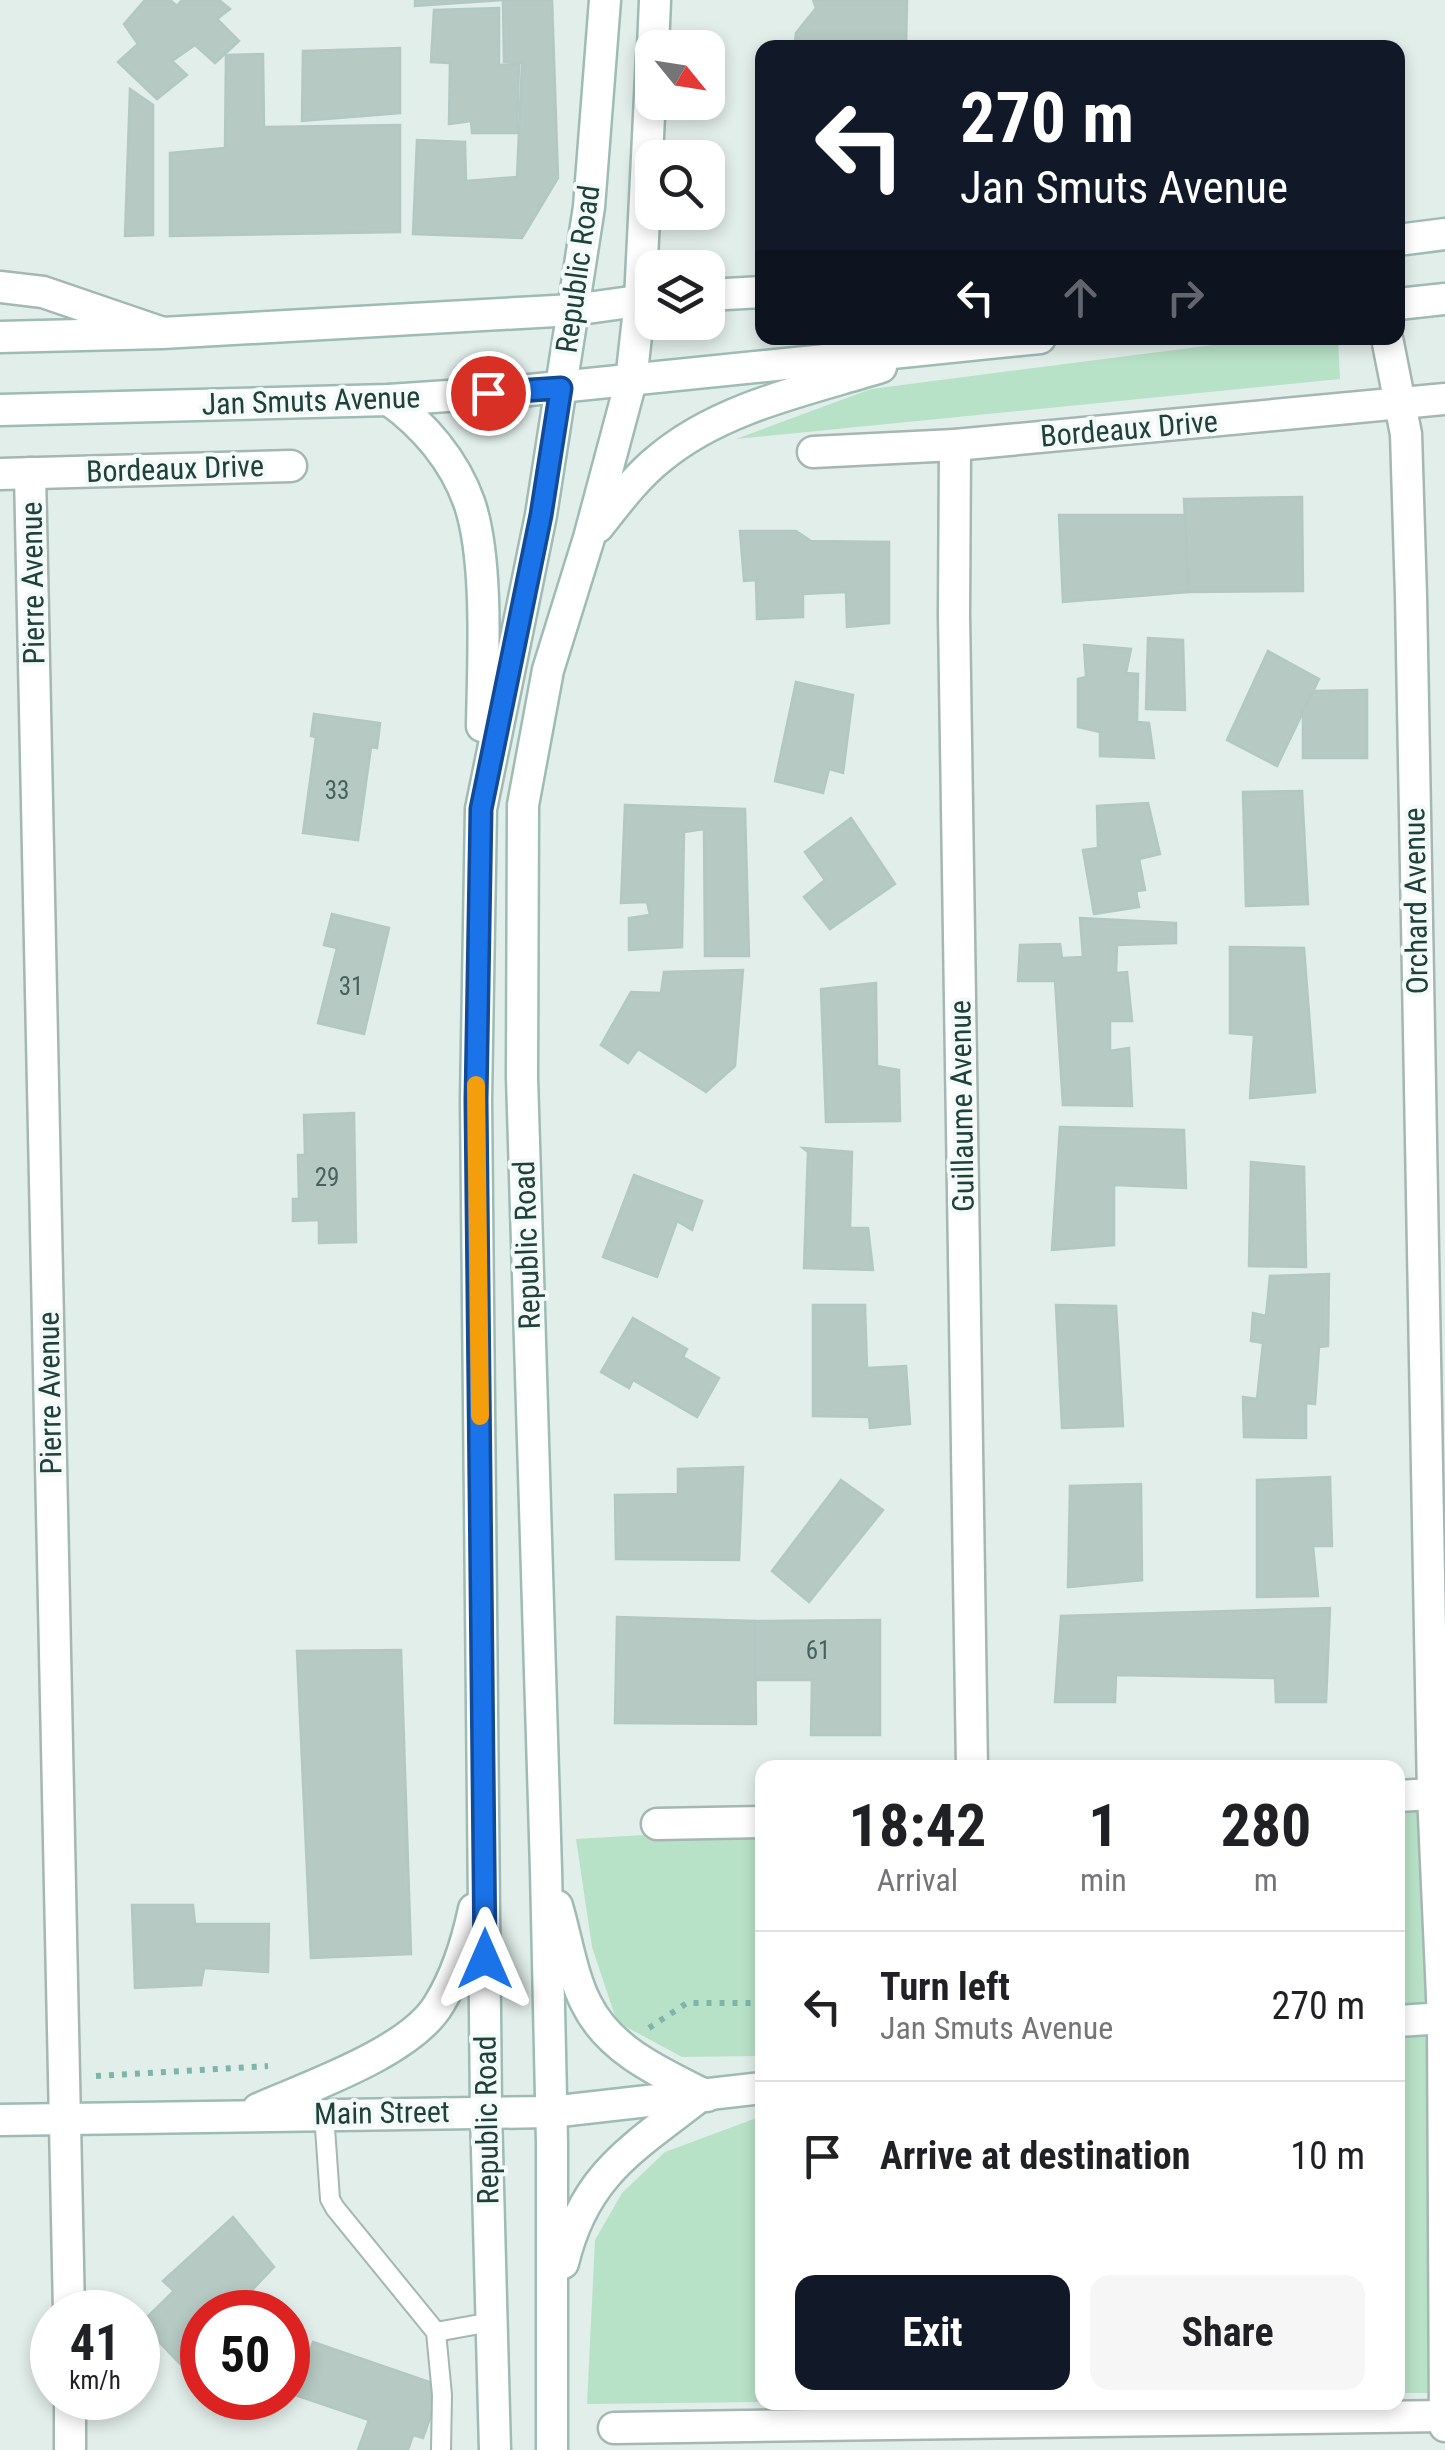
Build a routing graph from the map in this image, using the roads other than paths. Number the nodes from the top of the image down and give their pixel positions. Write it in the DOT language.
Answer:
graph roads {
  1 [pos="605,0"];
  2 [pos="655,0"];
  3 [pos="654,30"];
  4 [pos="650,120"];
  5 [pos="1445,234"];
  6 [pos="1405,239"];
  7 [pos="647,250"];
  8 [pos="0,287"];
  9 [pos="755,293"];
  10 [pos="725,295"];
  11 [pos="1445,299"];
  12 [pos="635,302"];
  13 [pos="1405,303"];
  14 [pos="573,310"];
  15 [pos="162,333"];
  16 [pos="0,337"];
  17 [pos="639,340"];
  18 [pos="962,345"];
  19 [pos="1388,345"];
  20 [pos="951,346"];
  21 [pos="631,381"];
  22 [pos="561,388"];
  23 [pos="1445,398"];
  24 [pos="389,400"];
  25 [pos="1399,403"];
  26 [pos="0,410"];
  27 [pos="956,445"];
  28 [pos="813,452"];
  29 [pos="291,466"];
  30 [pos="15,474"];
  31 [pos="589,538"];
  32 [pos="481,809"];
  33 [pos="1438,1684"];
  34 [pos="972,1760"];
  35 [pos="1433,1794"];
  36 [pos="1405,1796"];
  37 [pos="755,1822"];
  38 [pos="657,1824"];
  39 [pos="485,1857"];
  40 [pos="546,1870"];
  41 [pos="1444,2018"];
  42 [pos="1405,2021"];
  43 [pos="755,2089"];
  44 [pos="703,2097"];
  45 [pos="486,2112"];
  46 [pos="551,2112"];
  47 [pos="324,2114"];
  48 [pos="246,2115"];
  49 [pos="0,2120"];
  50 [pos="66,2120"];
  51 [pos="68,2290"];
  52 [pos="553,2302"];
  53 [pos="491,2322"];
  54 [pos="436,2332"];
  55 [pos="1445,2416"];
  56 [pos="70,2420"];
  57 [pos="1445,2426"];
  58 [pos="614,2428"];
  59 [pos="991,2437"];
  60 [pos="70,2450"];
  61 [pos="441,2450"];
  62 [pos="495,2450"];
  63 [pos="552,2450"];
  1 -- 14 [label="main road, Republic Road"];
  2 -- 3 [label="main road"];
  4 -- 7 [label="main road, Republic Road"];
  5 -- 6 [label="main road"];
  8 -- 15 [label="main road"];
  9 -- 10 [label="main road"];
  11 -- 13 [label="main road"];
  12 -- 14 [label="main road"];
  14 -- 15 [label="main road"];
  14 -- 22 [label="main road, Republic Road"];
  15 -- 16 [label="main road"];
  17 -- 21 [label="main road, Republic Road"];
  18 -- 20 [label="main road, Jan Smuts Avenue"];
  19 -- 25 [label="main road, Orchard Avenue"];
  20 -- 21 [label="main road, Jan Smuts Avenue"];
  20 -- 31 [label="main road"];
  21 -- 22 [label="main road, Jan Smuts Avenue"];
  21 -- 31 [label="main road, Republic Road"];
  22 -- 24 [label="main road, Jan Smuts Avenue"];
  22 -- 32 [label="main road, Republic Road"];
  23 -- 25 [label="main road, Bordeaux Drive"];
  24 -- 26 [label="main road, Jan Smuts Avenue"];
  24 -- 32 [label="main road"];
  25 -- 27 [label="main road, Bordeaux Drive"];
  25 -- 33 [label="main road, Orchard Avenue"];
  27 -- 28 [label="main road, Bordeaux Drive"];
  27 -- 34 [label="main road, Guillaume Avenue"];
  29 -- 30 [label="main road, Bordeaux Drive"];
  30 -- 50 [label="main road, Pierre Avenue"];
  31 -- 40 [label="main road, Republic Road"];
  32 -- 39 [label="main road, Republic Road"];
  33 -- 35 [label="main road, Orchard Avenue"];
  35 -- 36 [label="main road"];
  35 -- 41 [label="main road, Orchard Avenue"];
  37 -- 38 [label="main road"];
  39 -- 45 [label="main road, Republic Road"];
  39 -- 48 [label="main road"];
  40 -- 44 [label="main road"];
  40 -- 46 [label="main road, Republic Road"];
  41 -- 42 [label="main road"];
  41 -- 55 [label="main road, Orchard Avenue"];
  43 -- 44 [label="main road, Main Street"];
  44 -- 46 [label="main road, Main Street"];
  44 -- 52 [label="main road"];
  45 -- 46 [label="main road, Main Street"];
  45 -- 47 [label="main road, Main Street"];
  45 -- 53 [label="main road, Republic Road"];
  46 -- 52 [label="main road, Republic Road"];
  47 -- 48 [label="main road, Main Street"];
  47 -- 54 [label="lane"];
  48 -- 50 [label="main road, Main Street"];
  49 -- 50 [label="main road, Main Street"];
  50 -- 51 [label="main road, Pierre Avenue"];
  52 -- 63 [label="main road, Republic Road"];
  53 -- 54 [label="lane"];
  53 -- 62 [label="main road, Republic Road"];
  54 -- 61 [label="lane"];
  55 -- 57 [label="main road, Orchard Avenue"];
  55 -- 59 [label="main road"];
  56 -- 60 [label="main road"];
  58 -- 59 [label="main road"];
}
